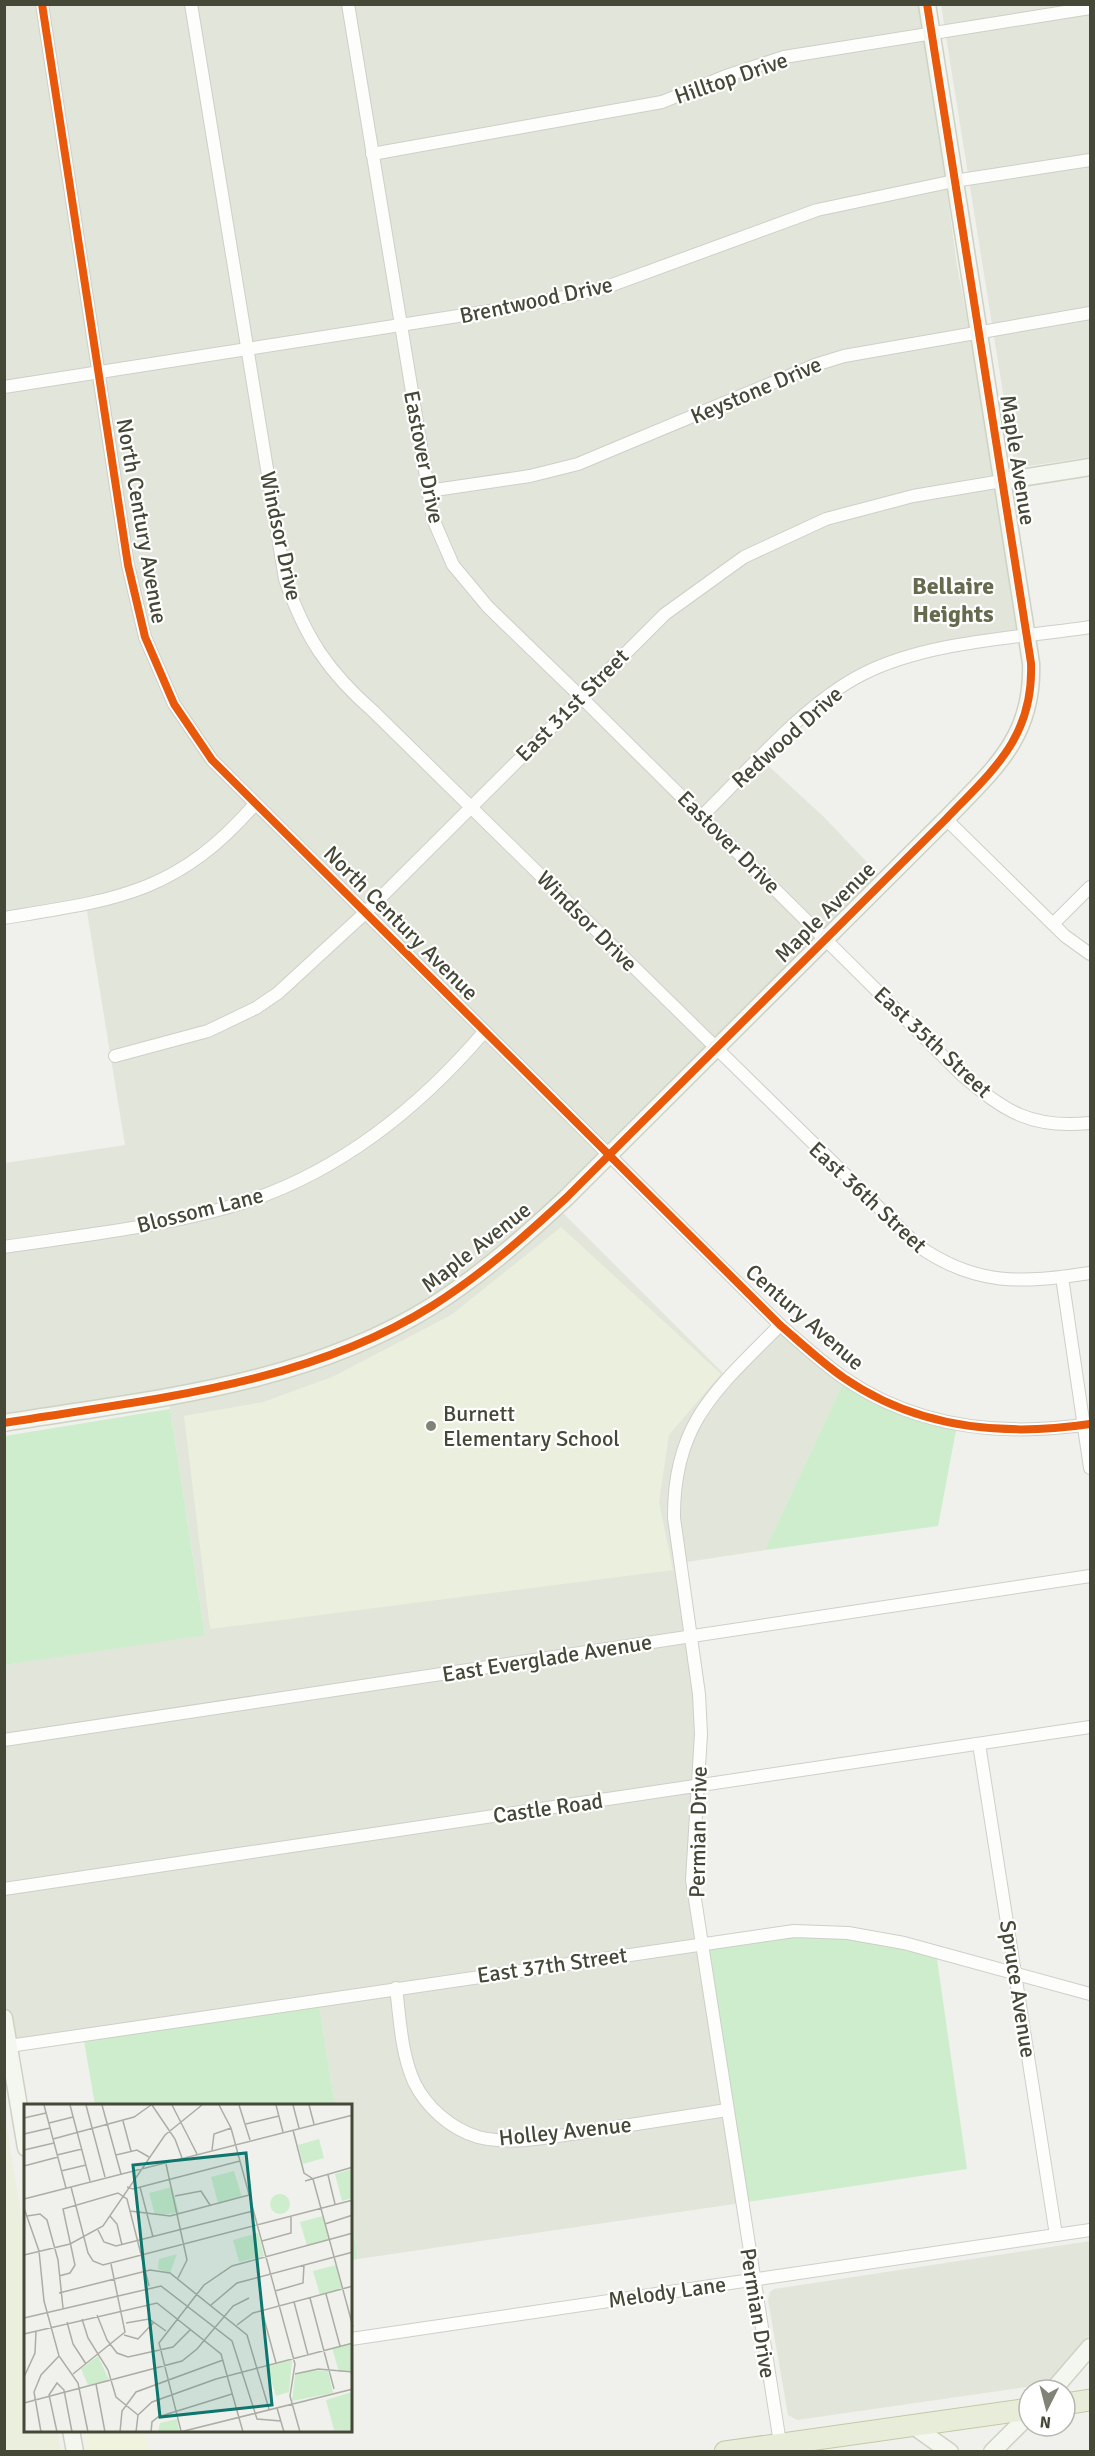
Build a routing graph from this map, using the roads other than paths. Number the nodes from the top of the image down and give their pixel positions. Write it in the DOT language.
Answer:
graph roads {
  1 [pos="42,4"];
  2 [pos="191,4"];
  3 [pos="348,4"];
  4 [pos="927,4"];
  5 [pos="1090,8"];
  6 [pos="932,33"];
  7 [pos="372,154"];
  8 [pos="1090,160"];
  9 [pos="954,181"];
  10 [pos="1090,313"];
  11 [pos="401,327"];
  12 [pos="978,331"];
  13 [pos="245,348"];
  14 [pos="98,372"];
  15 [pos="4,387"];
  16 [pos="1090,467"];
  17 [pos="1002,481"];
  18 [pos="428,491"];
  19 [pos="1090,627"];
  20 [pos="1027,637"];
  21 [pos="580,696"];
  22 [pos="255,804"];
  23 [pos="470,806"];
  24 [pos="702,816"];
  25 [pos="946,819"];
  26 [pos="1090,887"];
  27 [pos="364,913"];
  28 [pos="4,918"];
  29 [pos="1053,924"];
  30 [pos="825,938"];
  31 [pos="1090,954"];
  32 [pos="484,1032"];
  33 [pos="714,1047"];
  34 [pos="115,1056"];
  35 [pos="1090,1123"];
  36 [pos="608,1155"];
  37 [pos="4,1247"];
  38 [pos="1090,1273"];
  39 [pos="1062,1277"];
  40 [pos="780,1325"];
  41 [pos="4,1423"];
  42 [pos="1087,1425"];
  43 [pos="1090,1468"];
  44 [pos="1090,1576"];
  45 [pos="690,1636"];
  46 [pos="1090,1727"];
  47 [pos="4,1740"];
  48 [pos="979,1744"];
  49 [pos="697,1786"];
  50 [pos="4,1889"];
  51 [pos="701,1943"];
  52 [pos="1015,1973"];
  53 [pos="396,1988"];
  54 [pos="1090,1994"];
  55 [pos="4,2018"];
  56 [pos="9,2046"];
  57 [pos="727,2110"];
  58 [pos="24,2136"];
  59 [pos="1090,2230"];
  60 [pos="1056,2235"];
  61 [pos="753,2279"];
  62 [pos="352,2338"];
  63 [pos="1090,2347"];
  64 [pos="1063,2378"];
  65 [pos="1017,2411"];
  66 [pos="912,2425"];
  67 [pos="1017,2427"];
  68 [pos="71,2432"];
  69 [pos="780,2443"];
  70 [pos="75,2451"];
  71 [pos="725,2451"];
  72 [pos="950,2451"];
  73 [pos="992,2451"];
  1 -- 14 [label="street, North Century Avenue"];
  2 -- 13 [label="street, Windsor Drive"];
  3 -- 7 [label="street, Eastover Drive"];
  4 -- 6 [label="street, Maple Avenue"];
  5 -- 6 [label="street, Hilltop Drive"];
  6 -- 7 [label="street, Hilltop Drive"];
  6 -- 9 [label="street, Maple Avenue"];
  7 -- 11 [label="street, Eastover Drive"];
  8 -- 9 [label="street, Brentwood Drive"];
  9 -- 11 [label="street, Brentwood Drive"];
  9 -- 12 [label="street, Maple Avenue"];
  10 -- 12 [label="street, Keystone Drive"];
  11 -- 13 [label="street, Brentwood Drive"];
  11 -- 18 [label="street, Eastover Drive"];
  12 -- 17 [label="street, Maple Avenue"];
  12 -- 18 [label="street, Keystone Drive"];
  13 -- 14 [label="street, Brentwood Drive"];
  13 -- 23 [label="street, Windsor Drive"];
  14 -- 15 [label="street, Brentwood Drive"];
  14 -- 22 [label="street, North Century Avenue"];
  16 -- 17 [label="street, East 31st Street"];
  17 -- 20 [label="street, Maple Avenue"];
  17 -- 21 [label="street, East 31st Street"];
  18 -- 21 [label="street, Eastover Drive"];
  19 -- 20 [label="street, Redwood Drive"];
  20 -- 24 [label="street, Redwood Drive"];
  20 -- 25 [label="street, Maple Avenue"];
  21 -- 23 [label="street, East 31st Street"];
  21 -- 24 [label="street, Eastover Drive"];
  22 -- 27 [label="street, North Century Avenue"];
  22 -- 28 [label="street"];
  23 -- 27 [label="street, East 31st Street"];
  23 -- 33 [label="street, Windsor Drive"];
  24 -- 30 [label="street, Eastover Drive"];
  25 -- 29 [label="street"];
  25 -- 30 [label="street, Maple Avenue"];
  26 -- 29 [label="street"];
  27 -- 32 [label="street, North Century Avenue"];
  27 -- 34 [label="street, East 31st Street"];
  29 -- 31 [label="street"];
  30 -- 33 [label="street, Maple Avenue"];
  30 -- 35 [label="street, East 35th Street"];
  32 -- 36 [label="street, North Century Avenue"];
  32 -- 37 [label="street, Blossom Lane"];
  33 -- 36 [label="street, Maple Avenue"];
  33 -- 39 [label="street, East 36th Street"];
  36 -- 40 [label="street, Century Avenue"];
  36 -- 41 [label="street, Maple Avenue"];
  38 -- 39 [label="street, East 36th Street"];
  39 -- 42 [label="street"];
  40 -- 42 [label="street, Century Avenue"];
  40 -- 45 [label="street, Permian Drive"];
  42 -- 43 [label="street"];
  44 -- 45 [label="street, East Everglade Avenue"];
  45 -- 47 [label="street, East Everglade Avenue"];
  45 -- 49 [label="street, Permian Drive"];
  46 -- 48 [label="street, Castle Road"];
  48 -- 49 [label="street, Castle Road"];
  48 -- 52 [label="street, Spruce Avenue"];
  49 -- 50 [label="street, Castle Road"];
  49 -- 51 [label="street, Permian Drive"];
  51 -- 52 [label="street, East 37th Street"];
  51 -- 53 [label="street, East 37th Street"];
  51 -- 57 [label="street, Permian Drive"];
  52 -- 54 [label="street, East 37th Street"];
  52 -- 60 [label="street, Spruce Avenue"];
  53 -- 56 [label="street, East 37th Street"];
  53 -- 57 [label="street, Holley Avenue"];
  55 -- 56 [label="street"];
  56 -- 58 [label="street"];
  57 -- 61 [label="street, Permian Drive"];
  59 -- 60 [label="street, Melody Lane"];
  60 -- 61 [label="street, Melody Lane"];
  61 -- 62 [label="street, Melody Lane"];
  61 -- 69 [label="street, Permian Drive"];
  63 -- 64 [label="street"];
  65 -- 66 [label="highway"];
  66 -- 69 [label="highway"];
  66 -- 72 [label="street"];
  67 -- 73 [label="street"];
  68 -- 70 [label="street"];
  69 -- 71 [label="highway"];
}
